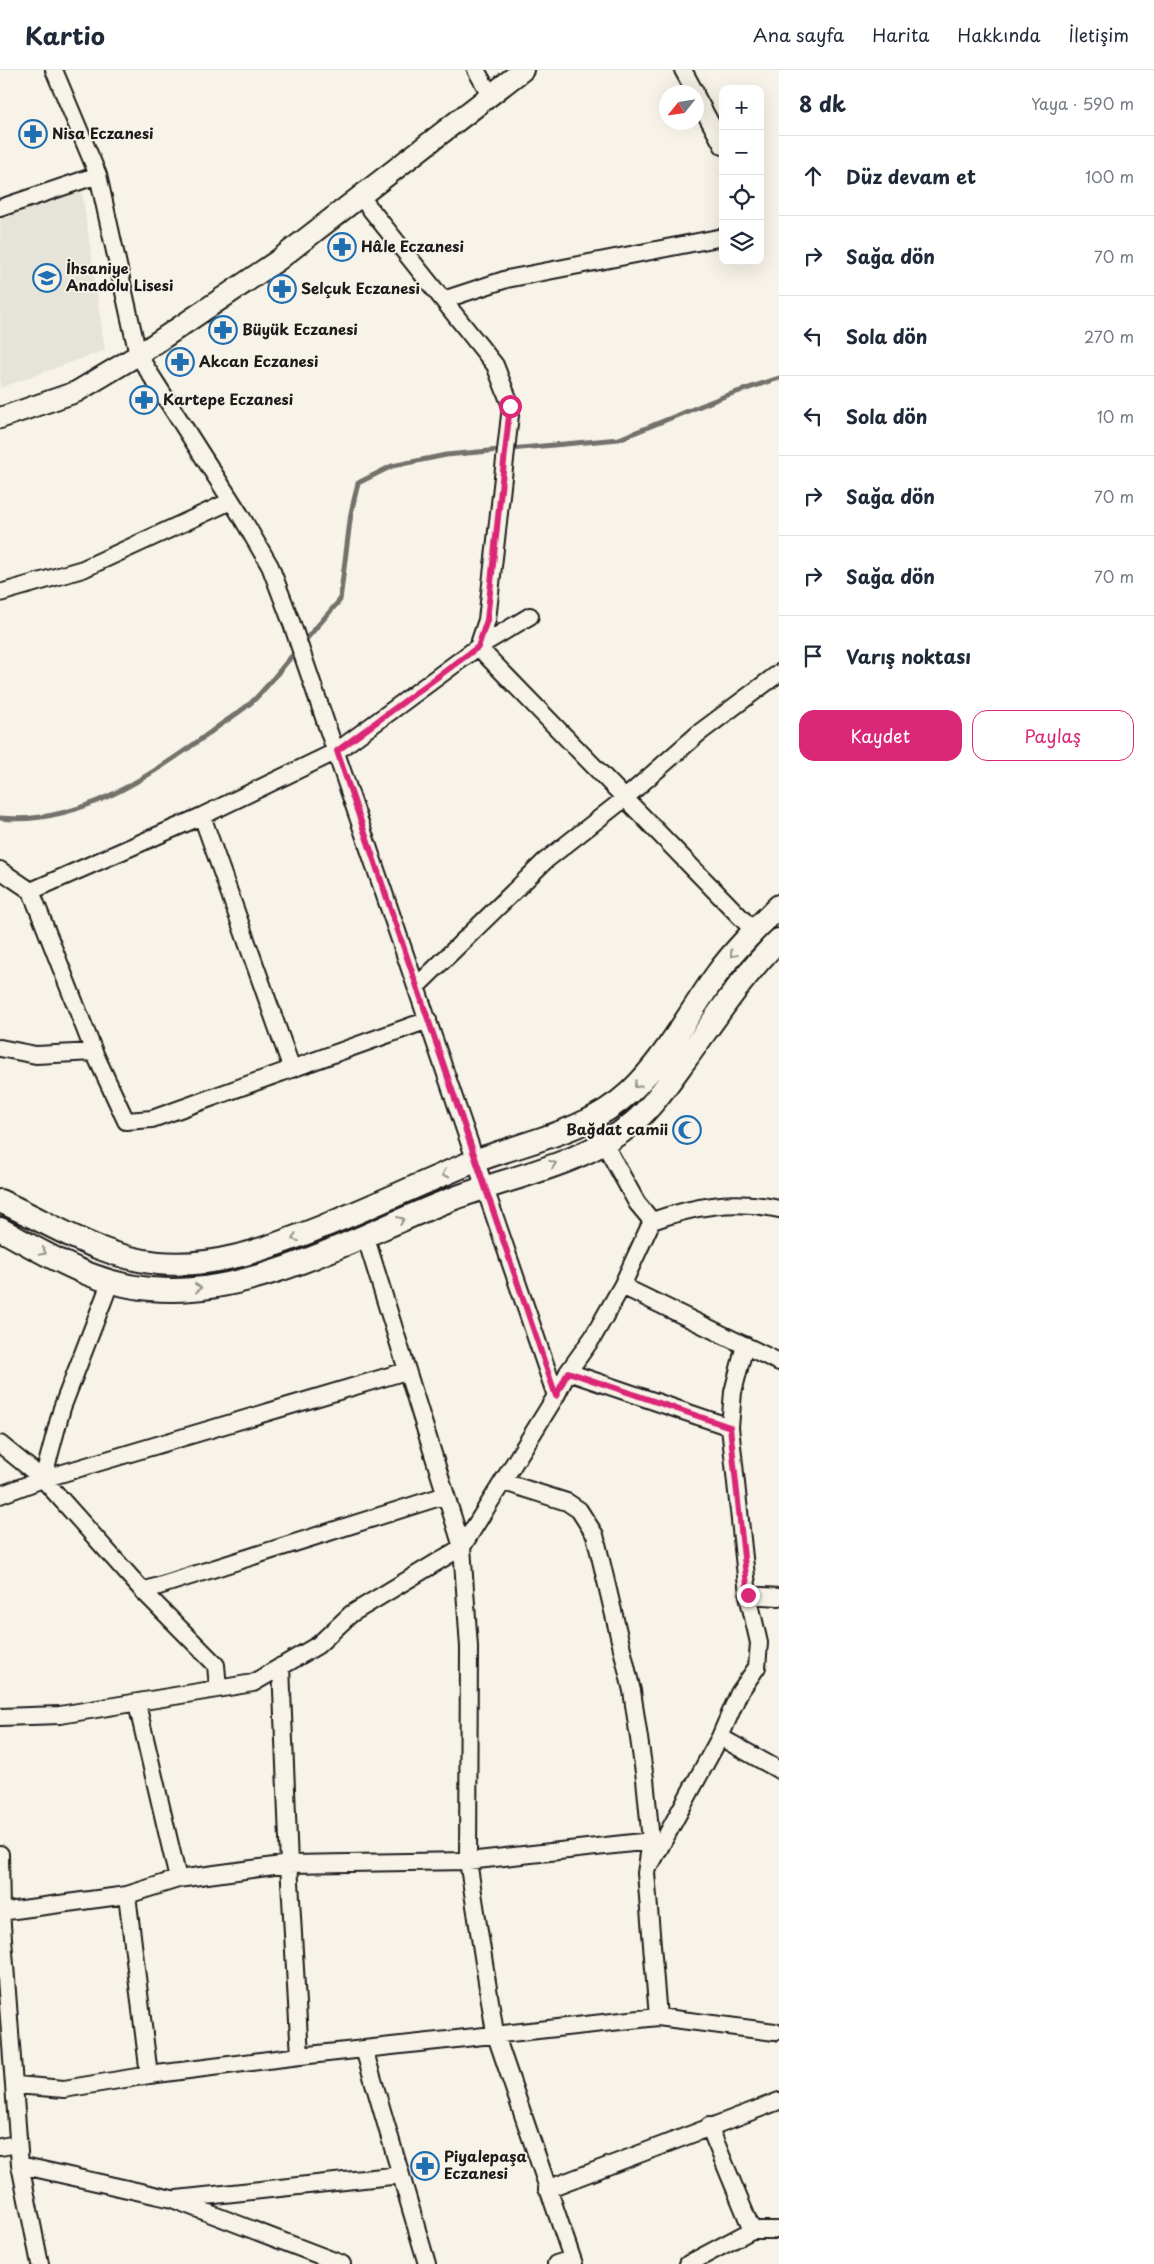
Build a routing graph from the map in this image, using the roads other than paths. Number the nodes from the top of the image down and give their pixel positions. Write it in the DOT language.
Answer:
graph roads {
  1 [pos="54,70"];
  2 [pos="476,70"];
  3 [pos="523,70"];
  4 [pos="683,70"];
  5 [pos="691,85"];
  6 [pos="491,96"];
  7 [pos="704,111"];
  8 [pos="719,139"];
  9 [pos="98,175"];
  10 [pos="360,196"];
  11 [pos="0,208"];
  12 [pos="719,238"];
  13 [pos="443,300"];
  14 [pos="138,355"];
  15 [pos="0,418"];
  16 [pos="231,501"];
  17 [pos="0,593"];
  18 [pos="530,616"];
  19 [pos="478,647"];
  20 [pos="779,673"];
  21 [pos="337,751"];
  22 [pos="624,799"];
  23 [pos="202,816"];
  24 [pos="0,870"];
  25 [pos="31,891"];
  26 [pos="779,906"];
  27 [pos="754,931"];
  28 [pos="779,940"];
  29 [pos="418,986"];
  30 [pos="428,1020"];
  31 [pos="0,1048"];
  32 [pos="94,1052"];
  33 [pos="292,1069"];
  34 [pos="604,1143"];
  35 [pos="476,1161"];
  36 [pos="484,1188"];
  37 [pos="0,1201"];
  38 [pos="779,1209"];
  39 [pos="652,1221"];
  40 [pos="0,1229"];
  41 [pos="365,1235"];
  42 [pos="110,1283"];
  43 [pos="622,1286"];
  44 [pos="745,1345"];
  45 [pos="779,1362"];
  46 [pos="406,1371"];
  47 [pos="568,1372"];
  48 [pos="556,1396"];
  49 [pos="730,1427"];
  50 [pos="0,1444"];
  51 [pos="43,1479"];
  52 [pos="504,1482"];
  53 [pos="0,1495"];
  54 [pos="446,1495"];
  55 [pos="462,1547"];
  56 [pos="143,1591"];
  57 [pos="748,1595"];
  58 [pos="779,1597"];
  59 [pos="281,1666"];
  60 [pos="218,1688"];
  61 [pos="137,1704"];
  62 [pos="0,1717"];
  63 [pos="720,1737"];
  64 [pos="779,1770"];
  65 [pos="651,1841"];
  66 [pos="0,1854"];
  67 [pos="468,1861"];
  68 [pos="289,1864"];
  69 [pos="646,1873"];
  70 [pos="178,1879"];
  71 [pos="127,1895"];
  72 [pos="1,1912"];
  73 [pos="4,2004"];
  74 [pos="658,2017"];
  75 [pos="778,2030"];
  76 [pos="495,2034"];
  77 [pos="364,2050"];
  78 [pos="300,2056"];
  79 [pos="149,2075"];
  80 [pos="16,2085"];
  81 [pos="779,2101"];
  82 [pos="709,2126"];
  83 [pos="18,2144"];
  84 [pos="0,2147"];
  85 [pos="20,2164"];
  86 [pos="401,2175"];
  87 [pos="547,2189"];
  88 [pos="172,2199"];
  89 [pos="752,2230"];
  90 [pos="779,2230"];
  91 [pos="573,2262"];
  92 [pos="40,2264"];
  93 [pos="342,2264"];
  94 [pos="427,2264"];
  95 [pos="556,2264"];
  96 [pos="688,2264"];
  1 -- 9 [label="street"];
  2 -- 6 [label="street"];
  3 -- 6 [label="street"];
  4 -- 5 [label="street"];
  6 -- 10 [label="street"];
  7 -- 8 [label="street"];
  9 -- 11 [label="street"];
  9 -- 14 [label="street"];
  10 -- 13 [label="street"];
  10 -- 14 [label="street"];
  12 -- 13 [label="street"];
  13 -- 19 [label="street"];
  14 -- 15 [label="street"];
  14 -- 16 [label="street"];
  16 -- 17 [label="street"];
  16 -- 21 [label="street"];
  18 -- 19 [label="street"];
  19 -- 21 [label="street"];
  19 -- 22 [label="street"];
  20 -- 22 [label="street"];
  21 -- 23 [label="street"];
  21 -- 29 [label="street"];
  22 -- 27 [label="street"];
  22 -- 29 [label="street"];
  23 -- 25 [label="street"];
  23 -- 33 [label="street"];
  24 -- 25 [label="street"];
  25 -- 32 [label="street"];
  26 -- 27 [label="main road"];
  27 -- 35 [label="main road, one-way"];
  28 -- 34 [label="main road"];
  29 -- 30 [label="street"];
  30 -- 33 [label="street"];
  30 -- 35 [label="street"];
  31 -- 32 [label="street"];
  32 -- 33 [label="street"];
  36 -- 34 [label="main road, one-way"];
  34 -- 39 [label="street"];
  35 -- 36 [label="street"];
  35 -- 37 [label="main road, one-way"];
  41 -- 36 [label="main road, one-way"];
  36 -- 48 [label="street"];
  38 -- 39 [label="street"];
  39 -- 43 [label="street"];
  40 -- 42 [label="main road, one-way"];
  42 -- 41 [label="main road, one-way"];
  41 -- 46 [label="street"];
  42 -- 51 [label="street"];
  43 -- 44 [label="street"];
  43 -- 47 [label="street"];
  44 -- 45 [label="street"];
  44 -- 49 [label="street"];
  46 -- 51 [label="street"];
  46 -- 54 [label="street"];
  47 -- 48 [label="street"];
  47 -- 49 [label="street"];
  48 -- 52 [label="street"];
  49 -- 57 [label="street"];
  50 -- 51 [label="street"];
  51 -- 53 [label="street"];
  51 -- 56 [label="street"];
  52 -- 55 [label="street"];
  52 -- 65 [label="street"];
  54 -- 55 [label="street"];
  54 -- 56 [label="street"];
  55 -- 59 [label="street"];
  55 -- 67 [label="street"];
  56 -- 60 [label="street"];
  57 -- 58 [label="street"];
  57 -- 63 [label="street"];
  59 -- 60 [label="street"];
  59 -- 68 [label="street"];
  60 -- 61 [label="street"];
  61 -- 62 [label="street"];
  61 -- 70 [label="street"];
  63 -- 64 [label="street"];
  63 -- 69 [label="street"];
  65 -- 67 [label="street"];
  65 -- 69 [label="street"];
  66 -- 72 [label="street"];
  67 -- 68 [label="street"];
  67 -- 76 [label="street"];
  68 -- 70 [label="street"];
  68 -- 78 [label="street"];
  69 -- 74 [label="street"];
  70 -- 71 [label="street"];
  71 -- 72 [label="street"];
  71 -- 79 [label="street"];
  72 -- 73 [label="street"];
  73 -- 80 [label="street"];
  74 -- 75 [label="street"];
  74 -- 76 [label="street"];
  76 -- 77 [label="street"];
  76 -- 87 [label="street"];
  77 -- 78 [label="street"];
  77 -- 86 [label="street"];
  78 -- 79 [label="street"];
  79 -- 80 [label="street"];
  80 -- 83 [label="street"];
  81 -- 82 [label="street"];
  82 -- 87 [label="street"];
  82 -- 89 [label="street"];
  83 -- 84 [label="street"];
  83 -- 85 [label="street"];
  85 -- 88 [label="street"];
  85 -- 92 [label="street"];
  86 -- 88 [label="street"];
  86 -- 94 [label="street"];
  87 -- 91 [label="street"];
  88 -- 93 [label="street"];
  89 -- 90 [label="street"];
  89 -- 96 [label="street"];
  91 -- 95 [label="street"];
}
